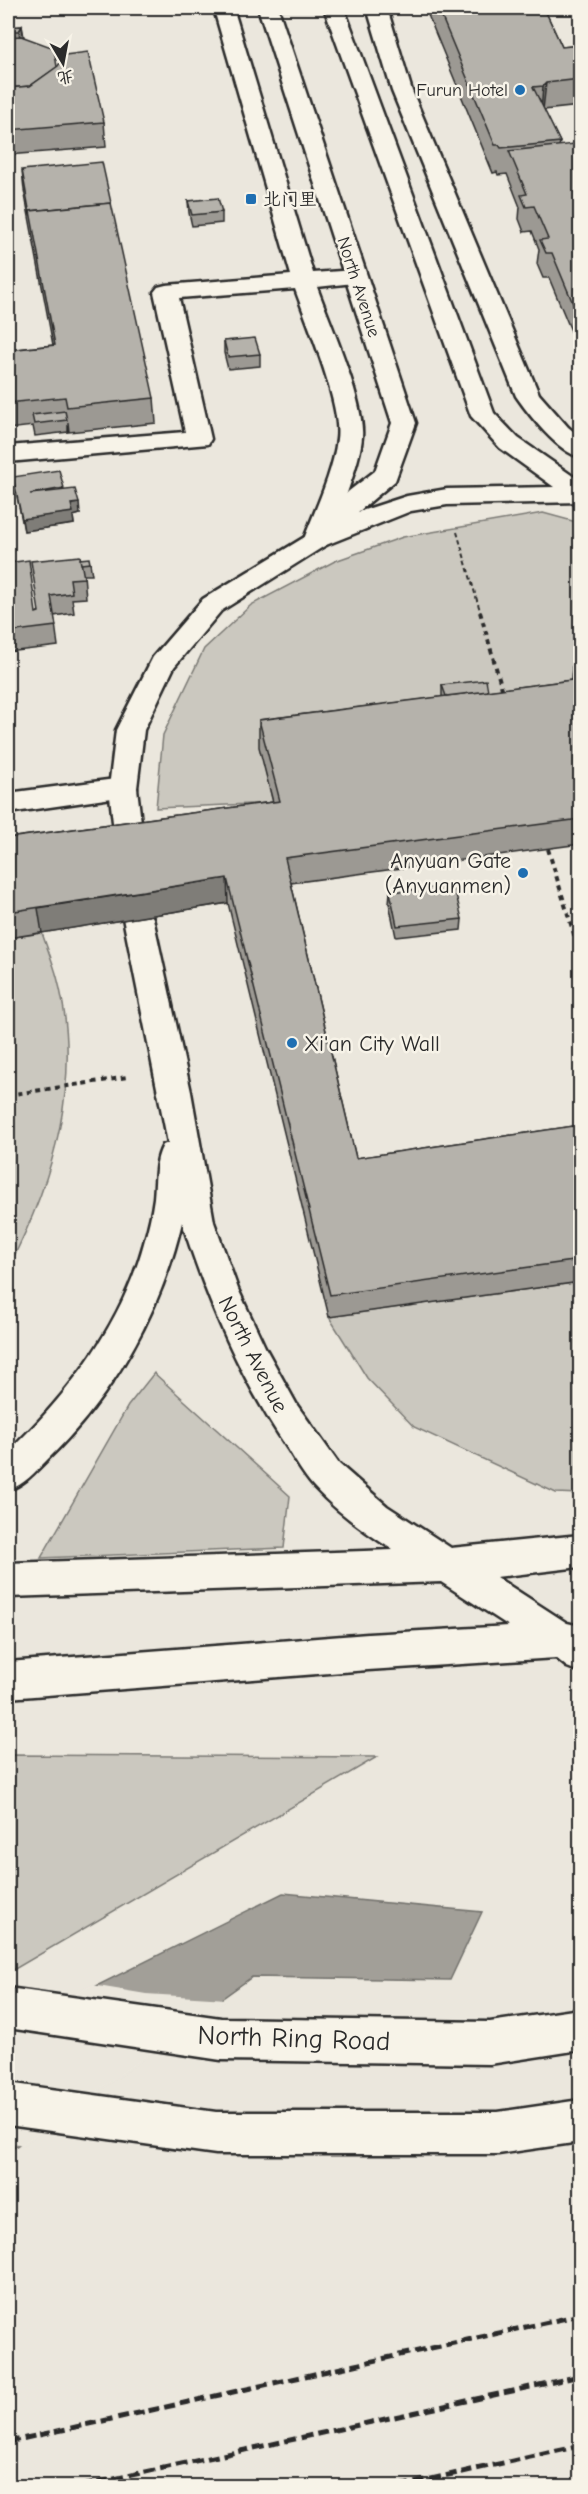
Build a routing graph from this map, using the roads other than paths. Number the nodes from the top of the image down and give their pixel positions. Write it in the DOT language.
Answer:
graph roads {
  1 [pos="230,8"];
  2 [pos="268,8"];
  3 [pos="334,8"];
  4 [pos="377,8"];
  5 [pos="355,277"];
  6 [pos="304,281"];
  7 [pos="580,449"];
  8 [pos="8,454"];
  9 [pos="580,494"];
  10 [pos="317,539"];
  11 [pos="123,788"];
  12 [pos="8,803"];
  13 [pos="130,848"];
  14 [pos="138,918"];
  15 [pos="173,1081"];
  16 [pos="8,1474"];
  17 [pos="580,1551"];
  18 [pos="446,1565"];
  19 [pos="8,1580"];
  20 [pos="575,1645"];
  21 [pos="8,1680"];
  22 [pos="8,2008"];
  23 [pos="580,2030"];
  24 [pos="8,2104"];
  25 [pos="580,2121"];
  1 -- 6 [label="main road"];
  2 -- 5 [label="main road, North Avenue"];
  3 -- 9 [label="main road, North Avenue"];
  4 -- 7 [label="main road"];
  5 -- 6 [label="main road"];
  5 -- 10 [label="main road, North Avenue"];
  6 -- 8 [label="main road"];
  6 -- 10 [label="main road"];
  9 -- 10 [label="main road, North Avenue"];
  10 -- 11 [label="main road, North Avenue"];
  11 -- 12 [label="main road"];
  11 -- 13 [label="main road, North Avenue"];
  14 -- 15 [label="main road, North Avenue"];
  15 -- 16 [label="main road"];
  15 -- 18 [label="main road, North Avenue"];
  17 -- 18 [label="main road"];
  18 -- 19 [label="main road"];
  18 -- 20 [label="main road, North Avenue"];
  20 -- 21 [label="main road"];
  22 -- 23 [label="main road, North Ring Road"];
  24 -- 25 [label="main road"];
}
